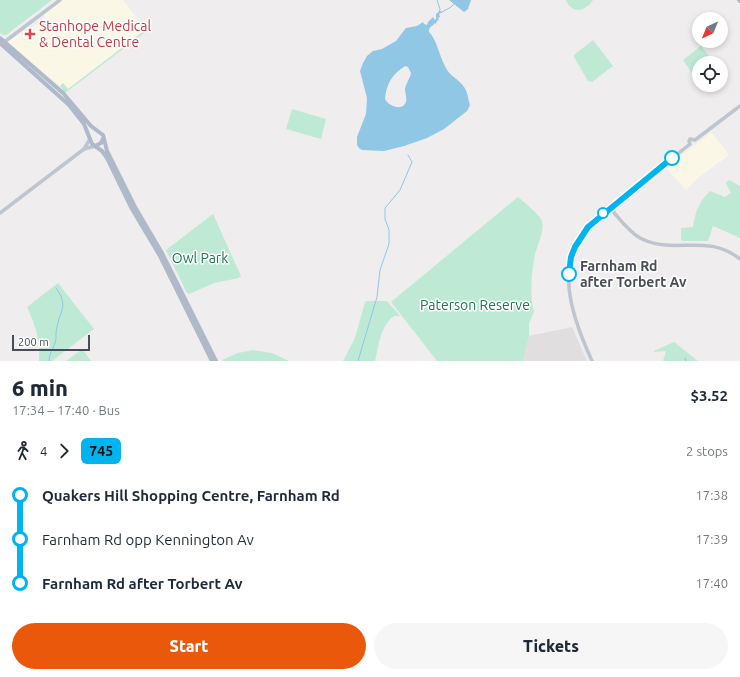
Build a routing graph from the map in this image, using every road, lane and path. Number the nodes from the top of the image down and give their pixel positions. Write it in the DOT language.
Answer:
graph roads {
  1 [pos="58,0"];
  2 [pos="2,42"];
  3 [pos="740,106"];
  4 [pos="100,132"];
  5 [pos="90,139"];
  6 [pos="104,139"];
  7 [pos="95,146"];
  8 [pos="84,149"];
  9 [pos="610,208"];
  10 [pos="0,213"];
  11 [pos="740,259"];
  12 [pos="212,361"];
  13 [pos="216,361"];
  14 [pos="592,361"];
  1 -- 2 [label="street"];
  2 -- 4 [label="main road"];
  2 -- 5 [label="main road"];
  3 -- 9 [label="street"];
  4 -- 5 [label="main road"];
  4 -- 6 [label="main road"];
  5 -- 7 [label="main road"];
  5 -- 8 [label="street"];
  6 -- 7 [label="main road"];
  6 -- 13 [label="main road"];
  7 -- 8 [label="street"];
  7 -- 12 [label="main road"];
  8 -- 10 [label="street"];
  9 -- 11 [label="street"];
  9 -- 14 [label="street"];
}
